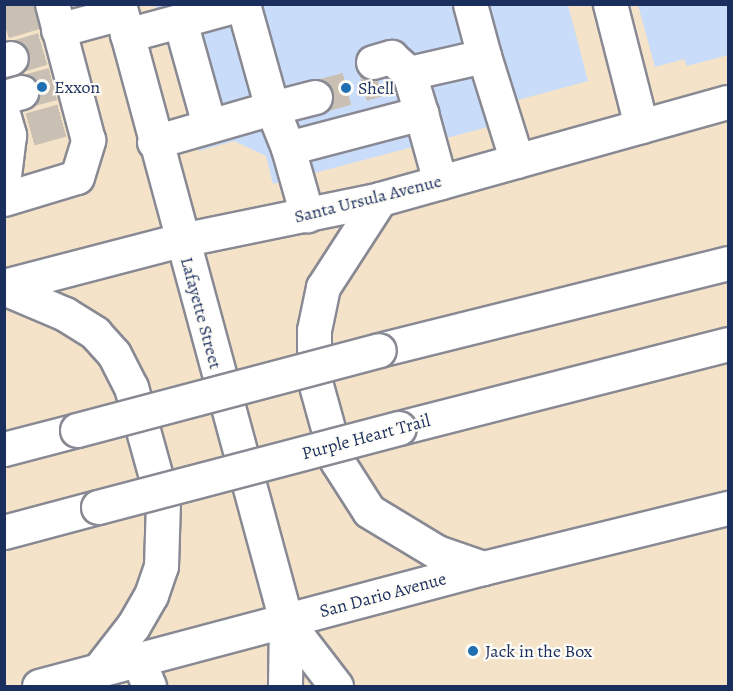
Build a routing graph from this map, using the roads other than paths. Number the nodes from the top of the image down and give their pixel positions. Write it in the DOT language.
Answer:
graph roads {
  1 [pos="242,4"];
  2 [pos="470,4"];
  3 [pos="610,4"];
  4 [pos="122,17"];
  5 [pos="180,21"];
  6 [pos="54,24"];
  7 [pos="484,56"];
  8 [pos="375,71"];
  9 [pos="409,73"];
  10 [pos="313,87"];
  11 [pos="269,99"];
  12 [pos="729,102"];
  13 [pos="420,113"];
  14 [pos="14,114"];
  15 [pos="208,125"];
  16 [pos="641,126"];
  17 [pos="154,142"];
  18 [pos="288,148"];
  19 [pos="517,161"];
  20 [pos="4,173"];
  21 [pos="440,182"];
  22 [pos="4,199"];
  23 [pos="380,199"];
  24 [pos="307,216"];
  25 [pos="181,240"];
  26 [pos="729,263"];
  27 [pos="4,287"];
  28 [pos="729,345"];
  29 [pos="4,449"];
  30 [pos="729,508"];
  31 [pos="4,532"];
  32 [pos="483,568"];
  33 [pos="286,621"];
  34 [pos="98,671"];
  35 [pos="144,673"];
  36 [pos="47,685"];
  37 [pos="285,687"];
  38 [pos="336,687"];
  1 -- 5 [label="main road"];
  1 -- 11 [label="main road"];
  2 -- 7 [label="main road"];
  3 -- 16 [label="main road"];
  4 -- 5 [label="main road"];
  4 -- 6 [label="main road"];
  4 -- 17 [label="main road, Lafayette Street"];
  5 -- 15 [label="main road"];
  6 -- 22 [label="main road"];
  7 -- 9 [label="main road"];
  7 -- 19 [label="main road"];
  8 -- 9 [label="main road"];
  9 -- 13 [label="main road"];
  10 -- 11 [label="main road"];
  11 -- 15 [label="main road"];
  11 -- 18 [label="main road"];
  12 -- 16 [label="main road, Santa Ursula Avenue"];
  13 -- 18 [label="main road"];
  13 -- 21 [label="main road"];
  14 -- 20 [label="main road"];
  15 -- 17 [label="main road"];
  16 -- 19 [label="main road, Santa Ursula Avenue"];
  17 -- 25 [label="main road, Lafayette Street"];
  18 -- 24 [label="main road"];
  19 -- 21 [label="main road, Santa Ursula Avenue"];
  21 -- 23 [label="main road, Santa Ursula Avenue"];
  23 -- 24 [label="main road, Santa Ursula Avenue"];
  23 -- 32 [label="main road"];
  24 -- 25 [label="main road, Santa Ursula Avenue"];
  25 -- 27 [label="main road, Santa Ursula Avenue"];
  25 -- 33 [label="main road, Lafayette Street"];
  26 -- 29 [label="main road, bridge"];
  27 -- 34 [label="main road"];
  28 -- 31 [label="main road, Purple Heart Trail, bridge"];
  30 -- 32 [label="main road, San Dario Avenue"];
  32 -- 33 [label="main road, San Dario Avenue"];
  33 -- 35 [label="main road, San Dario Avenue"];
  33 -- 37 [label="main road, Lafayette Street"];
  33 -- 38 [label="main road, Lafayette Street"];
  34 -- 35 [label="main road, San Dario Avenue"];
  34 -- 36 [label="main road, San Dario Avenue"];
}
